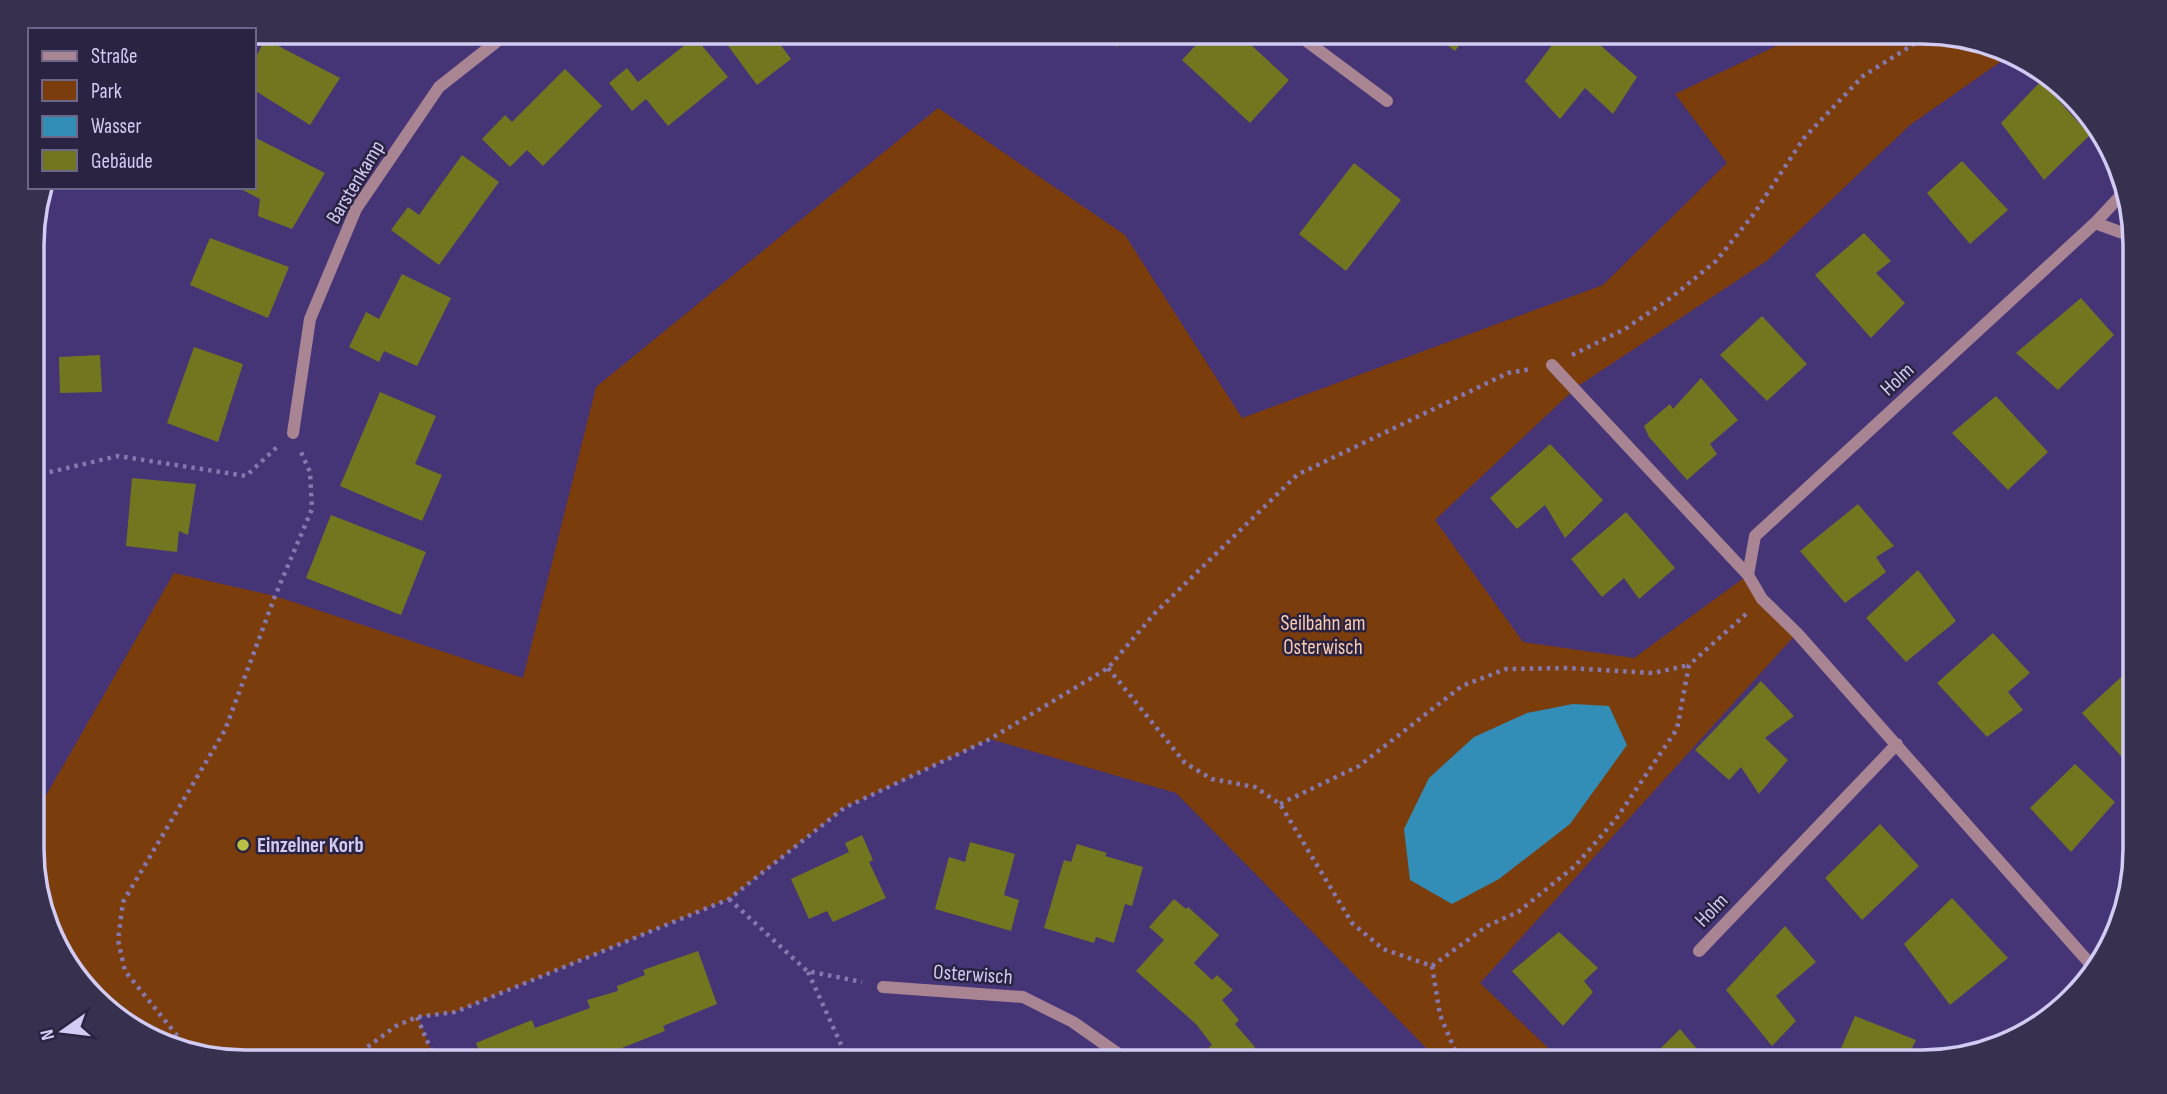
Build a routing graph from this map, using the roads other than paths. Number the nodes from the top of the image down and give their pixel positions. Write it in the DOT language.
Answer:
graph roads {
  1 [pos="495,44"];
  2 [pos="1309,44"];
  3 [pos="1387,102"];
  4 [pos="2117,199"];
  5 [pos="2095,223"];
  6 [pos="2123,233"];
  7 [pos="1552,365"];
  8 [pos="293,433"];
  9 [pos="1748,575"];
  10 [pos="1896,744"];
  11 [pos="1699,951"];
  12 [pos="2088,962"];
  13 [pos="883,987"];
  14 [pos="1112,1050"];
  1 -- 8 [label="street, Barstenkamp"];
  2 -- 3 [label="street"];
  4 -- 5 [label="street, Holm"];
  5 -- 6 [label="street"];
  5 -- 9 [label="street, Holm"];
  7 -- 9 [label="street"];
  9 -- 10 [label="street"];
  10 -- 11 [label="street, Holm"];
  10 -- 12 [label="street"];
  13 -- 14 [label="street, Osterwisch"];
}
